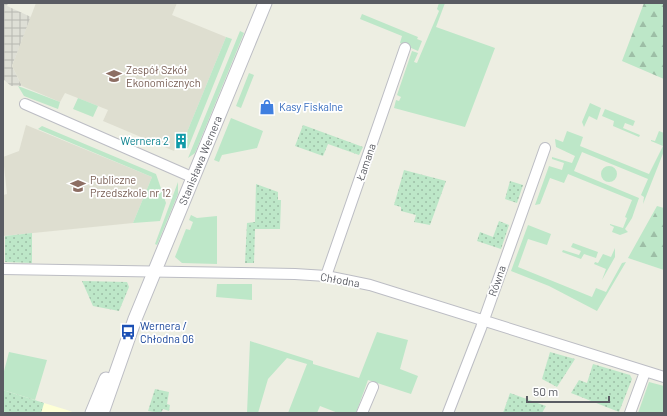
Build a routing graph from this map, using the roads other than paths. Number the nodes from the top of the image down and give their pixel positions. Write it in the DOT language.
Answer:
graph roads {
  1 [pos="265,3"];
  2 [pos="406,48"];
  3 [pos="25,104"];
  4 [pos="545,148"];
  5 [pos="194,178"];
  6 [pos="3,269"];
  7 [pos="155,272"];
  8 [pos="326,276"];
  9 [pos="135,319"];
  10 [pos="483,321"];
  11 [pos="645,372"];
  12 [pos="664,377"];
  13 [pos="373,387"];
  14 [pos="92,413"];
  15 [pos="102,413"];
  16 [pos="362,413"];
  17 [pos="448,413"];
  18 [pos="630,413"];
  1 -- 5 [label="street, Stanisława Wernera"];
  2 -- 8 [label="street, Łamana"];
  3 -- 5 [label="street"];
  4 -- 10 [label="street, Równa"];
  5 -- 7 [label="street, Stanisława Wernera"];
  6 -- 7 [label="street, Chłodna"];
  7 -- 8 [label="street, Chłodna"];
  7 -- 9 [label="street, Stanisława Wernera"];
  8 -- 10 [label="street, Chłodna"];
  9 -- 14 [label="street, Stanisława Wernera"];
  9 -- 15 [label="street, Stanisława Wernera"];
  10 -- 11 [label="street, Chłodna"];
  10 -- 17 [label="street, Równa"];
  11 -- 12 [label="street, Chłodna"];
  11 -- 18 [label="street"];
  13 -- 16 [label="street"];
}
